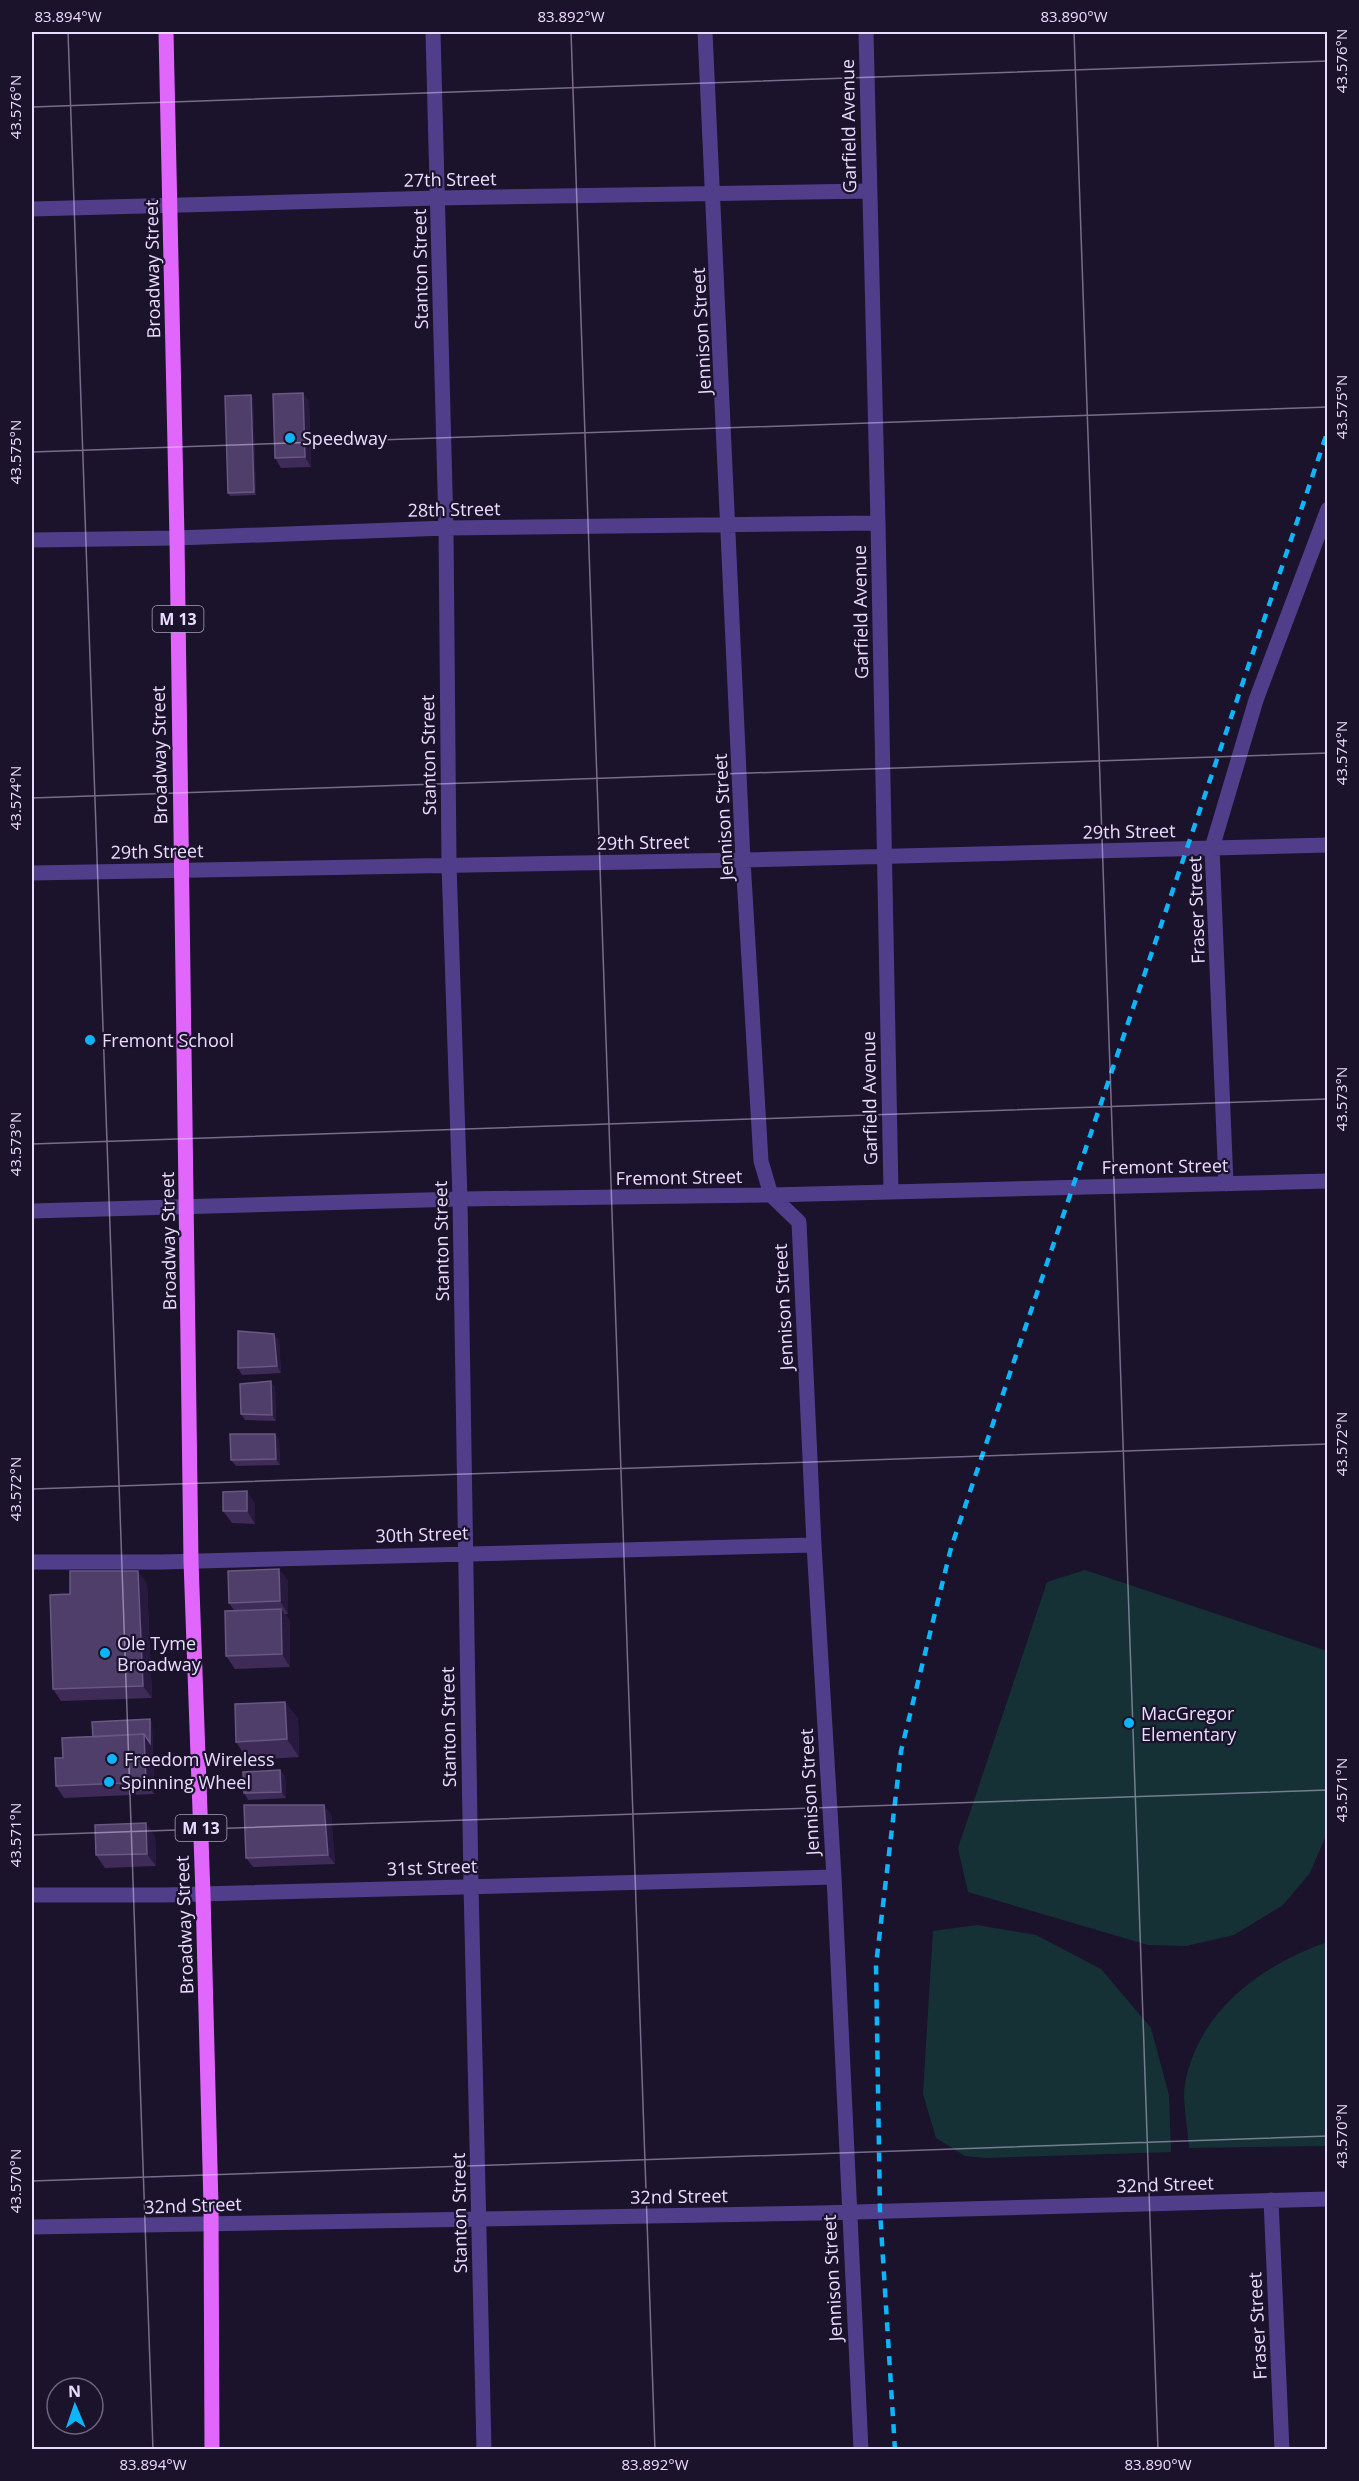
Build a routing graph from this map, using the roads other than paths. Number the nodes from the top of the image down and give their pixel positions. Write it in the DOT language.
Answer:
graph roads {
  1 [pos="166,32"];
  2 [pos="433,32"];
  3 [pos="705,32"];
  4 [pos="866,32"];
  5 [pos="869,191"];
  6 [pos="714,192"];
  7 [pos="438,198"];
  8 [pos="169,206"];
  9 [pos="32,209"];
  10 [pos="1328,509"];
  11 [pos="878,523"];
  12 [pos="729,524"];
  13 [pos="446,528"];
  14 [pos="177,538"];
  15 [pos="32,540"];
  16 [pos="1328,845"];
  17 [pos="1212,848"];
  18 [pos="883,855"];
  19 [pos="743,860"];
  20 [pos="449,864"];
  21 [pos="180,870"];
  22 [pos="32,873"];
  23 [pos="1328,1182"];
  24 [pos="1226,1184"];
  25 [pos="891,1192"];
  26 [pos="771,1195"];
  27 [pos="460,1199"];
  28 [pos="187,1208"];
  29 [pos="32,1211"];
  30 [pos="814,1545"];
  31 [pos="465,1553"];
  32 [pos="191,1561"];
  33 [pos="32,1562"];
  34 [pos="834,1877"];
  35 [pos="471,1885"];
  36 [pos="203,1894"];
  37 [pos="32,1895"];
  38 [pos="1328,2199"];
  39 [pos="1271,2200"];
  40 [pos="848,2212"];
  41 [pos="478,2218"];
  42 [pos="211,2225"];
  43 [pos="32,2227"];
  44 [pos="212,2450"];
  45 [pos="484,2450"];
  46 [pos="861,2450"];
  47 [pos="1282,2450"];
  1 -- 8 [label="main road, Broadway Street / M 13"];
  2 -- 7 [label="street, Stanton Street"];
  3 -- 6 [label="street, Jennison Street"];
  4 -- 5 [label="street, Garfield Avenue"];
  5 -- 6 [label="street, 27th Street"];
  5 -- 11 [label="street, Garfield Avenue"];
  6 -- 7 [label="street, 27th Street"];
  6 -- 12 [label="street, Jennison Street"];
  7 -- 8 [label="street, 27th Street"];
  7 -- 13 [label="street, Stanton Street"];
  8 -- 9 [label="street, 27th Street"];
  8 -- 14 [label="main road, Broadway Street / M 13"];
  10 -- 17 [label="street, Fraser Street"];
  11 -- 12 [label="street, 28th Street"];
  11 -- 18 [label="street, Garfield Avenue"];
  12 -- 13 [label="street, 28th Street"];
  12 -- 19 [label="street, Jennison Street"];
  13 -- 14 [label="street, 28th Street"];
  13 -- 20 [label="street, Stanton Street"];
  14 -- 15 [label="street, 28th Street"];
  14 -- 21 [label="main road, Broadway Street / M 13"];
  16 -- 17 [label="street, 29th Street"];
  17 -- 18 [label="street, 29th Street"];
  17 -- 24 [label="street, Fraser Street"];
  18 -- 19 [label="street, 29th Street"];
  18 -- 25 [label="street, Garfield Avenue"];
  19 -- 20 [label="street, 29th Street"];
  19 -- 26 [label="street, Jennison Street"];
  20 -- 21 [label="street, 29th Street"];
  20 -- 27 [label="street, Stanton Street"];
  21 -- 22 [label="street, 29th Street"];
  21 -- 28 [label="main road, Broadway Street / M 13"];
  23 -- 24 [label="street, Fremont Street"];
  24 -- 25 [label="street, Fremont Street"];
  25 -- 26 [label="street, Fremont Street"];
  26 -- 27 [label="street, Fremont Street"];
  26 -- 30 [label="street, Jennison Street"];
  27 -- 28 [label="street, Fremont Street"];
  27 -- 31 [label="street, Stanton Street"];
  28 -- 29 [label="street, Fremont Street"];
  28 -- 32 [label="main road, Broadway Street / M 13"];
  30 -- 31 [label="street, 30th Street"];
  30 -- 34 [label="street, Jennison Street"];
  31 -- 32 [label="street, 30th Street"];
  31 -- 35 [label="street, Stanton Street"];
  32 -- 33 [label="street, 30th Street"];
  32 -- 36 [label="main road, Broadway Street / M 13"];
  34 -- 35 [label="street, 31st Street"];
  34 -- 40 [label="street, Jennison Street"];
  35 -- 36 [label="street, 31st Street"];
  35 -- 41 [label="street, Stanton Street"];
  36 -- 37 [label="street, 31st Street"];
  36 -- 42 [label="main road, Broadway Street / M 13"];
  38 -- 39 [label="street, 32nd Street"];
  39 -- 40 [label="street, 32nd Street"];
  39 -- 47 [label="street, Fraser Street"];
  40 -- 41 [label="street, 32nd Street"];
  40 -- 46 [label="street, Jennison Street"];
  41 -- 42 [label="street, 32nd Street"];
  41 -- 45 [label="street, Stanton Street"];
  42 -- 43 [label="street, 32nd Street"];
  42 -- 44 [label="main road, Broadway Street / M 13"];
}
